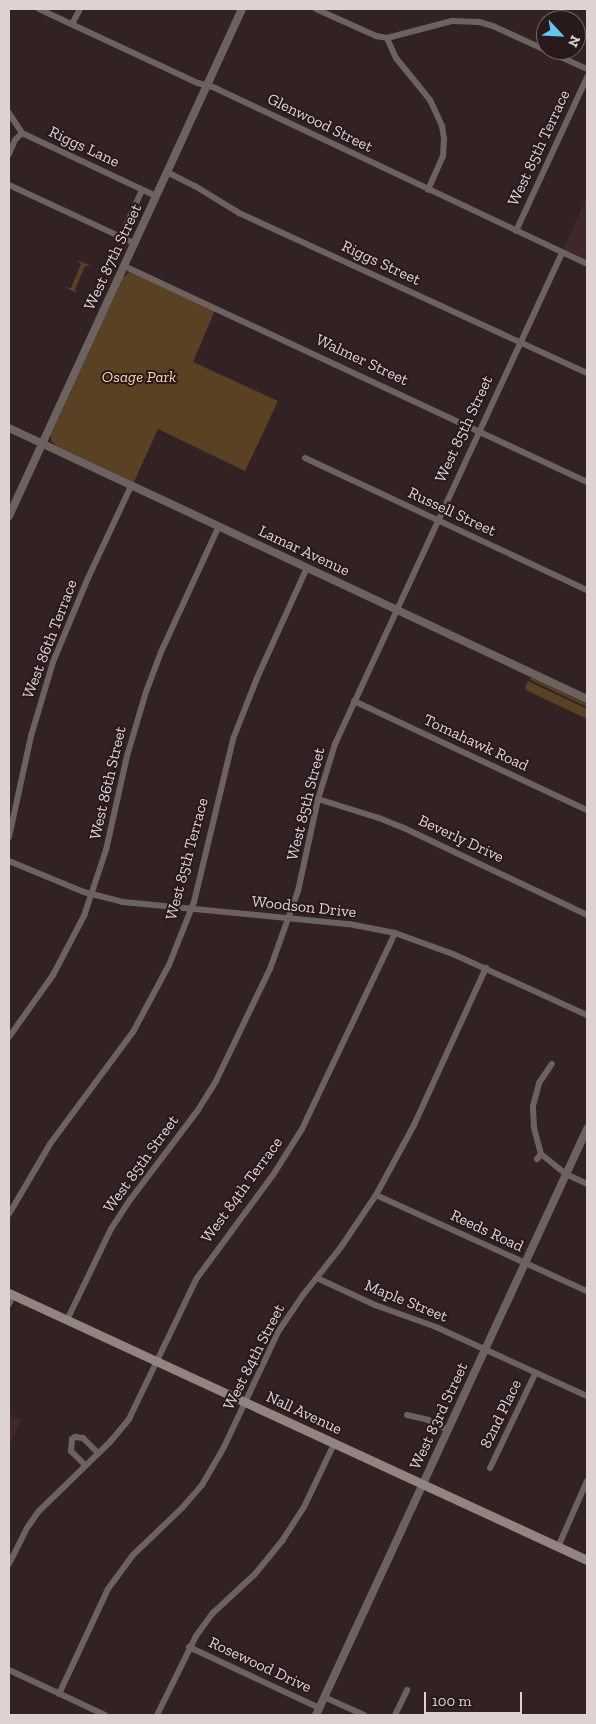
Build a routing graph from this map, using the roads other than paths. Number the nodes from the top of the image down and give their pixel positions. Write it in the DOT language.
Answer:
graph roads {
  1 [pos="39,9"];
  2 [pos="80,9"];
  3 [pos="242,9"];
  4 [pos="316,9"];
  5 [pos="72,24"];
  6 [pos="387,38"];
  7 [pos="587,69"];
  8 [pos="587,77"];
  9 [pos="206,85"];
  10 [pos="9,113"];
  11 [pos="22,133"];
  12 [pos="9,154"];
  13 [pos="167,172"];
  14 [pos="9,185"];
  15 [pos="142,190"];
  16 [pos="428,190"];
  17 [pos="156,196"];
  18 [pos="516,231"];
  19 [pos="121,237"];
  20 [pos="134,243"];
  21 [pos="562,252"];
  22 [pos="587,264"];
  23 [pos="124,266"];
  24 [pos="519,342"];
  25 [pos="587,373"];
  26 [pos="9,428"];
  27 [pos="479,430"];
  28 [pos="42,444"];
  29 [pos="305,458"];
  30 [pos="587,482"];
  31 [pos="131,486"];
  32 [pos="9,516"];
  33 [pos="437,520"];
  34 [pos="219,526"];
  35 [pos="307,568"];
  36 [pos="587,590"];
  37 [pos="396,609"];
  38 [pos="587,699"];
  39 [pos="354,701"];
  40 [pos="318,799"];
  41 [pos="587,810"];
  42 [pos="9,837"];
  43 [pos="9,861"];
  44 [pos="92,894"];
  45 [pos="190,910"];
  46 [pos="587,915"];
  47 [pos="290,918"];
  48 [pos="395,933"];
  49 [pos="486,968"];
  50 [pos="587,1016"];
  51 [pos="9,1037"];
  52 [pos="552,1064"];
  53 [pos="587,1129"];
  54 [pos="566,1174"];
  55 [pos="587,1184"];
  56 [pos="376,1195"];
  57 [pos="9,1214"];
  58 [pos="525,1264"];
  59 [pos="317,1278"];
  60 [pos="587,1291"];
  61 [pos="11,1294"];
  62 [pos="9,1304"];
  63 [pos="67,1320"];
  64 [pos="486,1350"];
  65 [pos="156,1362"];
  66 [pos="536,1372"];
  67 [pos="587,1396"];
  68 [pos="244,1403"];
  69 [pos="407,1415"];
  70 [pos="448,1430"];
  71 [pos="334,1444"];
  72 [pos="98,1453"];
  73 [pos="85,1466"];
  74 [pos="490,1468"];
  75 [pos="587,1481"];
  76 [pos="422,1484"];
  77 [pos="558,1548"];
  78 [pos="587,1560"];
  79 [pos="9,1564"];
  80 [pos="189,1648"];
  81 [pos="9,1670"];
  82 [pos="407,1690"];
  83 [pos="59,1694"];
  84 [pos="324,1697"];
  85 [pos="318,1712"];
  86 [pos="105,1715"];
  87 [pos="157,1715"];
  88 [pos="364,1715"];
  89 [pos="395,1715"];
  1 -- 5 [label="street, Glenwood Street"];
  2 -- 5 [label="street"];
  3 -- 9 [label="street, West 87th Street"];
  4 -- 6 [label="street"];
  5 -- 9 [label="street, Glenwood Street"];
  6 -- 7 [label="street"];
  6 -- 16 [label="street"];
  8 -- 18 [label="street, West 85th Terrace"];
  9 -- 13 [label="street, West 87th Street"];
  9 -- 16 [label="street, Glenwood Street"];
  10 -- 11 [label="street"];
  11 -- 12 [label="street"];
  11 -- 15 [label="street, Riggs Lane"];
  13 -- 17 [label="street, West 87th Street"];
  13 -- 24 [label="street, Riggs Street"];
  14 -- 19 [label="street"];
  15 -- 17 [label="street, Riggs Lane"];
  15 -- 19 [label="street"];
  16 -- 18 [label="street, Glenwood Street"];
  17 -- 20 [label="street, West 87th Street"];
  18 -- 21 [label="street, Glenwood Street"];
  19 -- 20 [label="street"];
  20 -- 23 [label="street, West 87th Street"];
  21 -- 22 [label="street, Glenwood Street"];
  21 -- 24 [label="street, West 85th Street"];
  23 -- 27 [label="street, Walmer Street"];
  23 -- 28 [label="street, West 87th Street"];
  24 -- 25 [label="street, Riggs Street"];
  24 -- 27 [label="street, West 85th Street"];
  26 -- 28 [label="street, Lamar Avenue"];
  27 -- 30 [label="street, Walmer Street"];
  27 -- 33 [label="street, West 85th Street"];
  28 -- 31 [label="street, Lamar Avenue"];
  28 -- 32 [label="street, West 87th Street"];
  29 -- 33 [label="street, Russell Street"];
  31 -- 34 [label="street, Lamar Avenue"];
  31 -- 42 [label="street, West 86th Terrace"];
  33 -- 36 [label="street, Russell Street"];
  33 -- 37 [label="street, West 85th Street"];
  34 -- 35 [label="street, Lamar Avenue"];
  34 -- 44 [label="street, West 86th Street"];
  35 -- 37 [label="street, Lamar Avenue"];
  35 -- 45 [label="street, West 85th Terrace"];
  37 -- 38 [label="street, Lamar Avenue"];
  37 -- 39 [label="street, West 85th Street"];
  39 -- 40 [label="street, West 85th Street"];
  39 -- 41 [label="street, Tomahawk Road"];
  40 -- 46 [label="street, Beverly Drive"];
  40 -- 47 [label="street, West 85th Street"];
  43 -- 44 [label="street, Woodson Drive"];
  44 -- 45 [label="street, Woodson Drive"];
  44 -- 51 [label="street, West 86th Street"];
  45 -- 47 [label="street, Woodson Drive"];
  45 -- 57 [label="street, West 85th Terrace"];
  47 -- 48 [label="street, Woodson Drive"];
  47 -- 63 [label="street, West 85th Street"];
  48 -- 49 [label="street, Woodson Drive"];
  48 -- 65 [label="street, West 84th Terrace"];
  49 -- 50 [label="street, Woodson Drive"];
  49 -- 56 [label="street, West 84th Street"];
  52 -- 54 [label="street"];
  53 -- 54 [label="street, West 83rd Street"];
  54 -- 55 [label="street"];
  54 -- 58 [label="street, West 83rd Street"];
  56 -- 58 [label="street, Reeds Road"];
  56 -- 59 [label="street, West 84th Street"];
  58 -- 60 [label="street, Reeds Road"];
  58 -- 64 [label="street, West 83rd Street"];
  59 -- 64 [label="street, Maple Street"];
  59 -- 68 [label="street, West 84th Street"];
  61 -- 62 [label="street"];
  61 -- 63 [label="main road, Nall Avenue"];
  63 -- 65 [label="main road, Nall Avenue"];
  64 -- 66 [label="street, Maple Street"];
  64 -- 70 [label="street, West 83rd Street"];
  65 -- 68 [label="main road, Nall Avenue"];
  65 -- 72 [label="street, West 84th Terrace"];
  66 -- 67 [label="street, Maple Street"];
  66 -- 74 [label="street, 82nd Place"];
  68 -- 71 [label="main road, Nall Avenue"];
  68 -- 83 [label="street, West 84th Street"];
  69 -- 70 [label="street"];
  70 -- 76 [label="street, West 83rd Street"];
  71 -- 76 [label="main road, Nall Avenue"];
  71 -- 80 [label="street"];
  72 -- 73 [label="street, West 84th Terrace"];
  72 -- 73 [label="street"];
  73 -- 79 [label="street, West 84th Terrace"];
  75 -- 77 [label="street"];
  76 -- 77 [label="main road, Nall Avenue"];
  76 -- 84 [label="street, West 83rd Street"];
  77 -- 78 [label="main road, Nall Avenue"];
  80 -- 85 [label="street, Rosewood Drive"];
  80 -- 87 [label="street"];
  81 -- 83 [label="street"];
  82 -- 89 [label="street"];
  83 -- 86 [label="street"];
  84 -- 85 [label="street, West 83rd Street"];
  84 -- 88 [label="street"];
}
